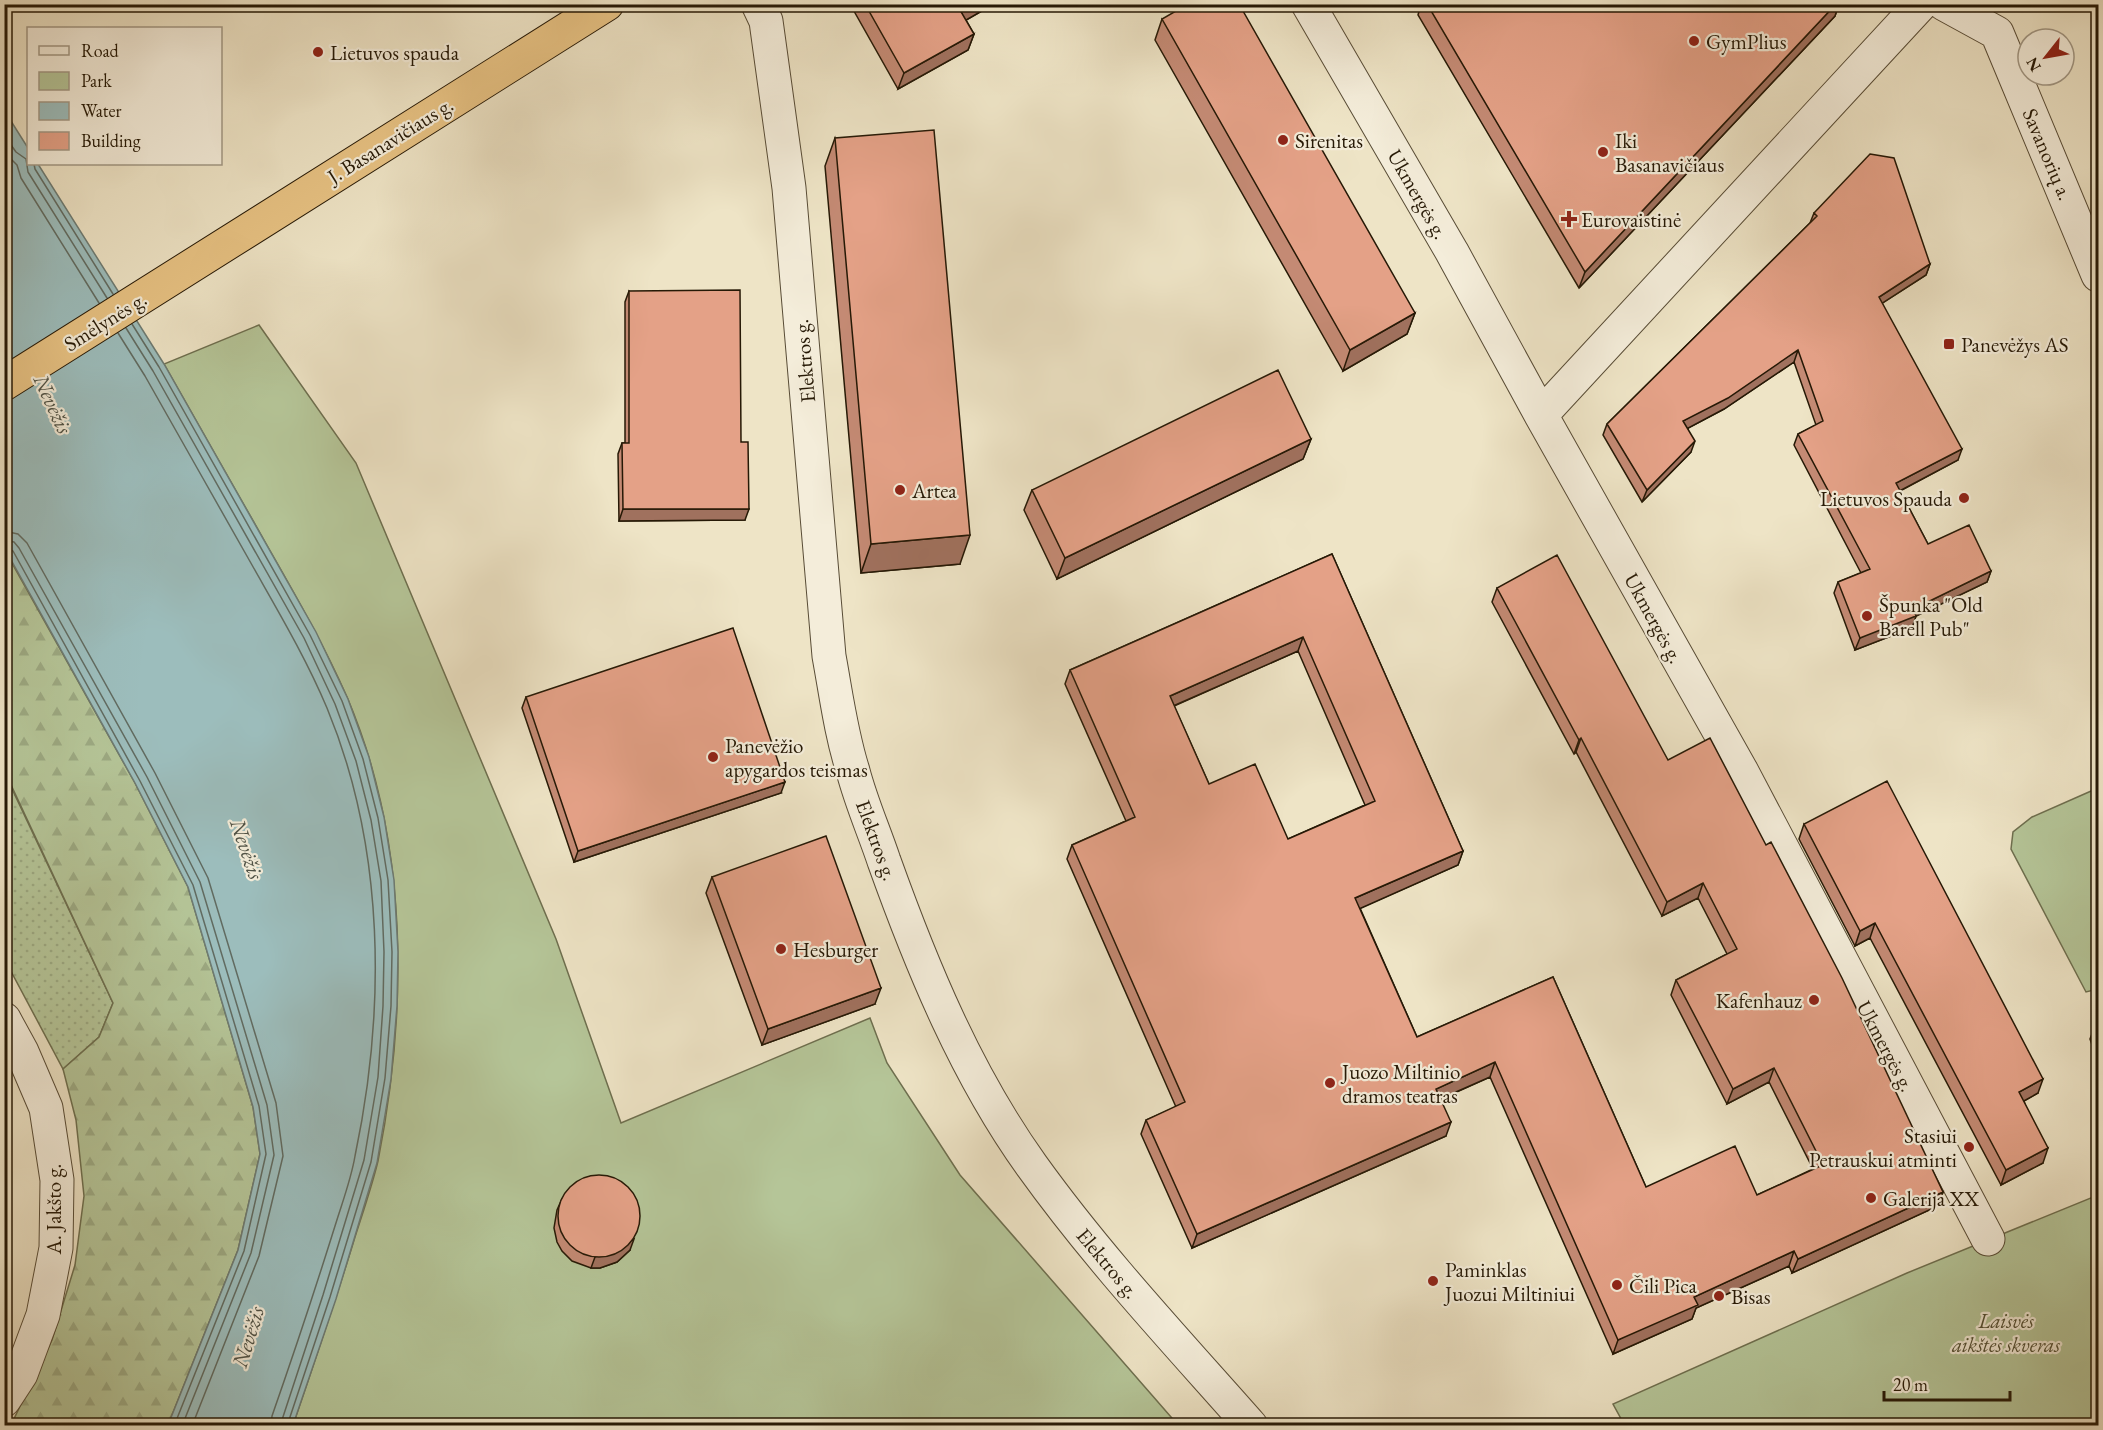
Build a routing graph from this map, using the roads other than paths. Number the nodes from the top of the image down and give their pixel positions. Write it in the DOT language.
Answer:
graph roads {
  1 [pos="608,4"];
  2 [pos="758,4"];
  3 [pos="1308,4"];
  4 [pos="1921,4"];
  5 [pos="1944,4"];
  6 [pos="2098,275"];
  7 [pos="174,278"];
  8 [pos="4,384"];
  9 [pos="1541,415"];
  10 [pos="4,1019"];
  11 [pos="1988,1239"];
  12 [pos="4,1400"];
  13 [pos="1251,1425"];
  1 -- 7 [label="highway, J. Basanavičiaus g."];
  2 -- 13 [label="street, Elektros g."];
  3 -- 9 [label="street, Ukmergės g."];
  4 -- 9 [label="street"];
  5 -- 6 [label="street, Savanorių a."];
  7 -- 8 [label="highway, Smėlynės g."];
  9 -- 11 [label="street, Ukmergės g."];
  10 -- 12 [label="street, A. Jakšto g."];
}
